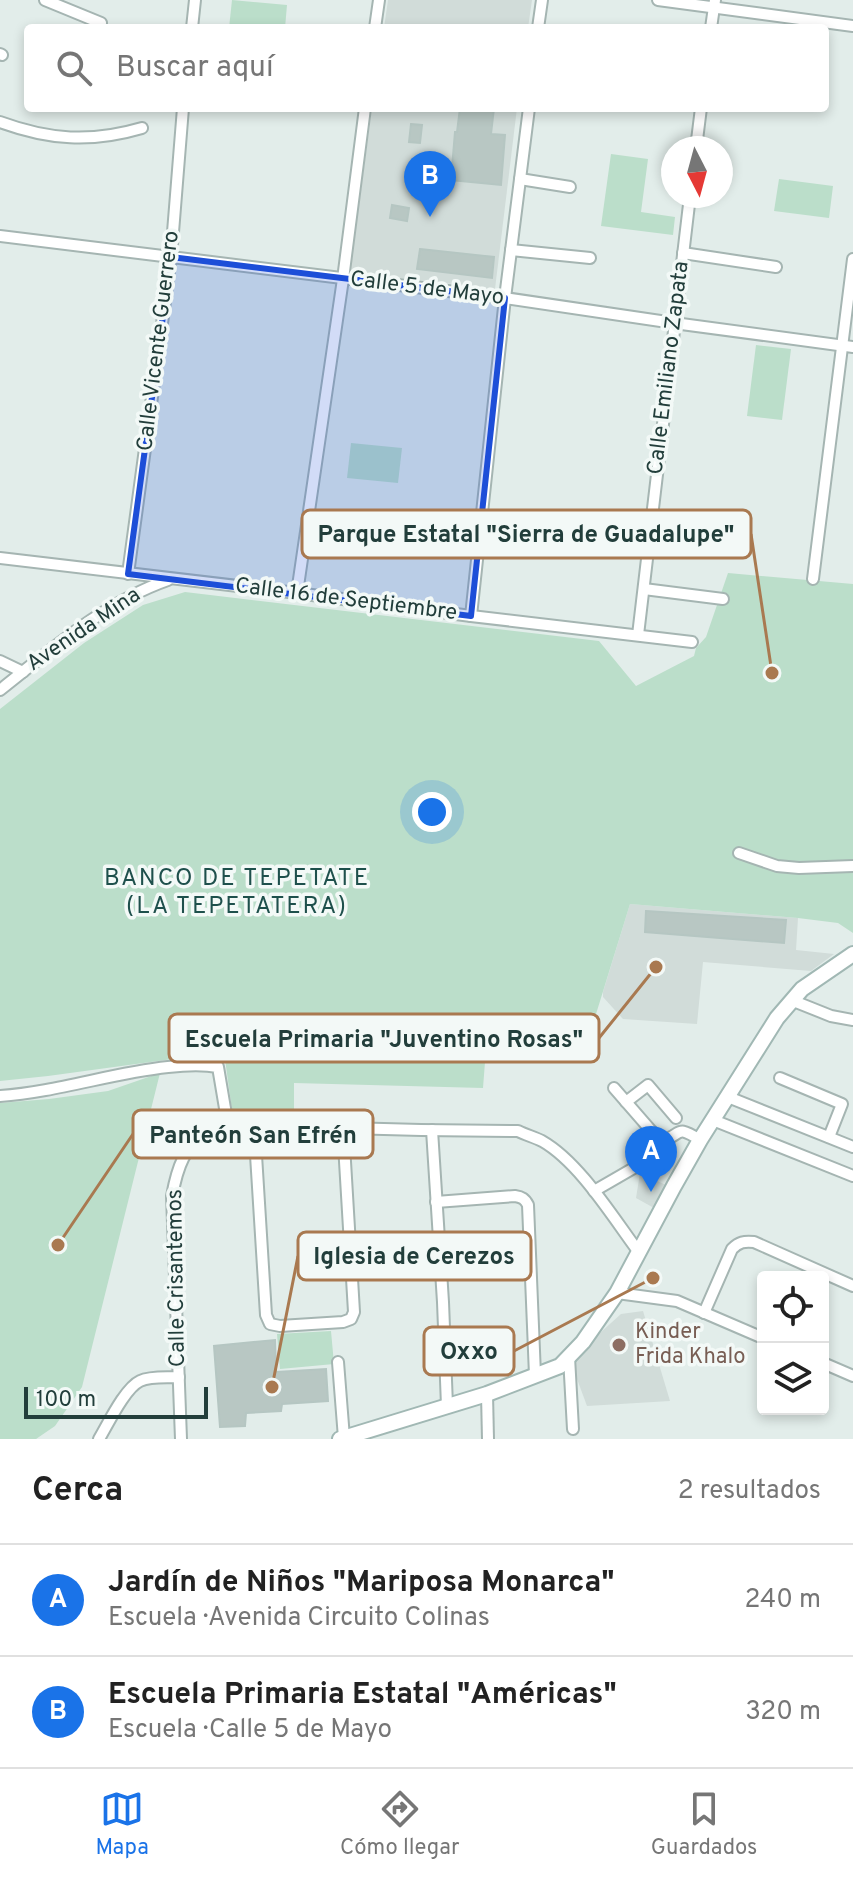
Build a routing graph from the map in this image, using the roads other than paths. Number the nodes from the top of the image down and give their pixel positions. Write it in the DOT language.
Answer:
graph roads {
  1 [pos="45,0"];
  2 [pos="195,0"];
  3 [pos="379,0"];
  4 [pos="542,0"];
  5 [pos="658,0"];
  6 [pos="714,4"];
  7 [pos="101,23"];
  8 [pos="192,24"];
  9 [pos="376,24"];
  10 [pos="539,24"];
  11 [pos="712,24"];
  12 [pos="853,26"];
  13 [pos="183,112"];
  14 [pos="364,112"];
  15 [pos="528,112"];
  16 [pos="700,112"];
  17 [pos="0,122"];
  18 [pos="142,128"];
  19 [pos="698,136"];
  20 [pos="520,179"];
  21 [pos="570,187"];
  22 [pos="689,208"];
  23 [pos="0,236"];
  24 [pos="511,250"];
  25 [pos="683,253"];
  26 [pos="171,257"];
  27 [pos="590,258"];
  28 [pos="853,259"];
  29 [pos="776,267"];
  30 [pos="343,279"];
  31 [pos="505,298"];
  32 [pos="674,323"];
  33 [pos="848,346"];
  34 [pos="0,558"];
  35 [pos="128,574"];
  36 [pos="173,578"];
  37 [pos="813,579"];
  38 [pos="644,589"];
  39 [pos="297,593"];
  40 [pos="723,599"];
  41 [pos="471,616"];
  42 [pos="638,635"];
  43 [pos="692,642"];
  44 [pos="0,661"];
  45 [pos="23,672"];
  46 [pos="0,690"];
  47 [pos="739,853"];
  48 [pos="853,866"];
  49 [pos="853,954"];
  50 [pos="791,1000"];
  51 [pos="853,1020"];
  52 [pos="780,1078"];
  53 [pos="614,1088"];
  54 [pos="0,1096"];
  55 [pos="728,1097"];
  56 [pos="626,1102"];
  57 [pos="676,1118"];
  58 [pos="713,1120"];
  59 [pos="254,1123"];
  60 [pos="228,1126"];
  61 [pos="343,1128"];
  62 [pos="432,1130"];
  63 [pos="829,1137"];
  64 [pos="700,1140"];
  65 [pos="853,1147"];
  66 [pos="639,1165"];
  67 [pos="853,1176"];
  68 [pos="594,1191"];
  69 [pos="436,1202"];
  70 [pos="638,1251"];
  71 [pos="853,1286"];
  72 [pos="617,1293"];
  73 [pos="704,1313"];
  74 [pos="757,1335"];
  75 [pos="569,1357"];
  76 [pos="338,1362"];
  77 [pos="829,1366"];
  78 [pos="535,1375"];
  79 [pos="853,1376"];
  80 [pos="179,1377"];
  81 [pos="487,1394"];
  82 [pos="447,1406"];
  83 [pos="573,1429"];
  84 [pos="342,1438"];
  85 [pos="99,1439"];
  86 [pos="181,1439"];
  87 [pos="488,1439"];
  1 -- 7 [label="street"];
  2 -- 8 [label="street"];
  3 -- 9 [label="street"];
  4 -- 10 [label="street"];
  5 -- 6 [label="street"];
  6 -- 11 [label="street"];
  6 -- 12 [label="street"];
  13 -- 26 [label="street, Calle Vicente Guerrero"];
  14 -- 30 [label="street"];
  15 -- 20 [label="street"];
  16 -- 19 [label="street"];
  17 -- 18 [label="street"];
  20 -- 21 [label="street"];
  20 -- 24 [label="street"];
  22 -- 25 [label="street, Calle Emiliano Zapata"];
  23 -- 26 [label="street, Calle 5 de Mayo"];
  24 -- 27 [label="street"];
  24 -- 31 [label="street"];
  25 -- 29 [label="street"];
  25 -- 32 [label="street, Calle Emiliano Zapata"];
  26 -- 30 [label="street, Calle 5 de Mayo"];
  26 -- 35 [label="street, Calle Vicente Guerrero"];
  28 -- 33 [label="street"];
  30 -- 31 [label="street, Calle 5 de Mayo"];
  30 -- 39 [label="street"];
  31 -- 32 [label="street, Calle 5 de Mayo"];
  31 -- 41 [label="street"];
  32 -- 33 [label="street, Calle 5 de Mayo"];
  32 -- 38 [label="street, Calle Emiliano Zapata"];
  33 -- 37 [label="street"];
  34 -- 35 [label="street, Calle 16 de Septiembre"];
  35 -- 36 [label="street, Calle 16 de Septiembre"];
  36 -- 39 [label="street, Calle 16 de Septiembre"];
  36 -- 45 [label="street, Avenida Mina"];
  38 -- 40 [label="street"];
  38 -- 42 [label="street, Calle Emiliano Zapata"];
  39 -- 41 [label="street, Calle 16 de Septiembre"];
  41 -- 42 [label="street, Calle 16 de Septiembre"];
  42 -- 43 [label="street, Calle 16 de Septiembre"];
  44 -- 45 [label="street"];
  45 -- 46 [label="street, Avenida Mina"];
  47 -- 48 [label="street"];
  49 -- 50 [label="main road"];
  50 -- 51 [label="street"];
  50 -- 55 [label="main road"];
  52 -- 63 [label="street"];
  53 -- 56 [label="street"];
  54 -- 60 [label="street"];
  55 -- 58 [label="main road"];
  55 -- 63 [label="street"];
  56 -- 57 [label="street"];
  56 -- 64 [label="street"];
  58 -- 64 [label="main road"];
  58 -- 67 [label="street"];
  59 -- 60 [label="street, Calle Crisantemos"];
  59 -- 61 [label="street, Calle Crisantemos"];
  59 -- 61 [label="street"];
  60 -- 80 [label="street, Calle Crisantemos"];
  61 -- 62 [label="street, Calle Crisantemos"];
  62 -- 68 [label="street, Calle Crisantemos"];
  62 -- 69 [label="street"];
  63 -- 65 [label="street"];
  64 -- 70 [label="main road"];
  66 -- 68 [label="street"];
  68 -- 70 [label="street, Calle Crisantemos"];
  69 -- 78 [label="street"];
  69 -- 82 [label="street"];
  70 -- 72 [label="main road"];
  71 -- 73 [label="street"];
  72 -- 73 [label="street"];
  72 -- 75 [label="main road"];
  73 -- 74 [label="street"];
  75 -- 78 [label="main road"];
  75 -- 83 [label="street"];
  76 -- 84 [label="street"];
  77 -- 79 [label="street"];
  78 -- 81 [label="main road"];
  80 -- 85 [label="street"];
  80 -- 86 [label="street, Calle Crisantemos"];
  81 -- 82 [label="main road"];
  81 -- 87 [label="street"];
  82 -- 84 [label="main road"];
}
